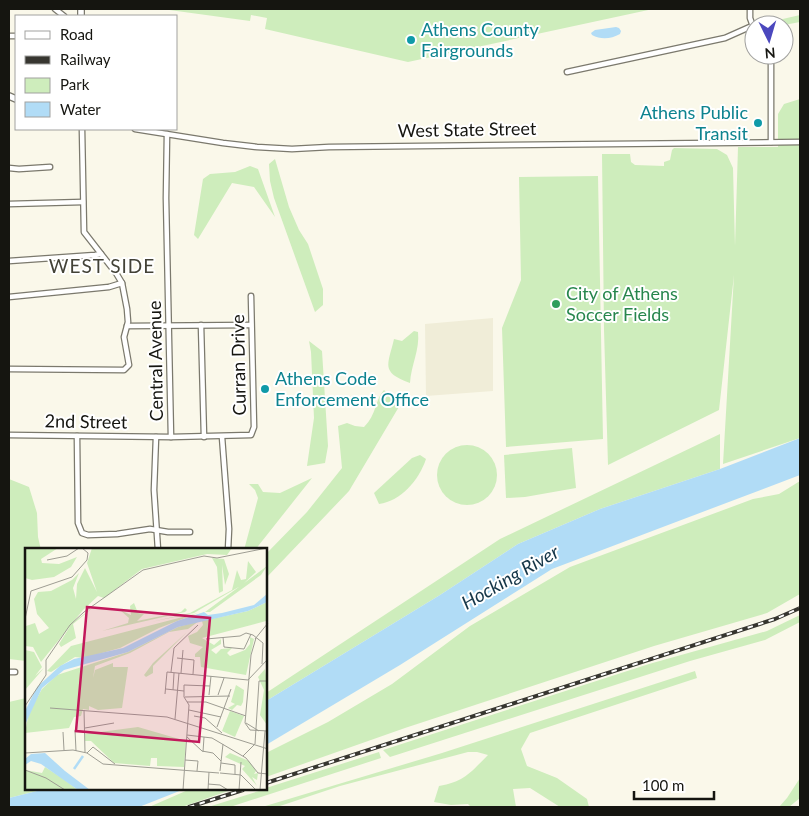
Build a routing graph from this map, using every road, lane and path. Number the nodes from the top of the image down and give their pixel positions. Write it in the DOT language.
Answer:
graph roads {
  1 [pos="744,31"];
  2 [pos="771,65"];
  3 [pos="567,72"];
  4 [pos="82,130"];
  5 [pos="141,130"];
  6 [pos="167,134"];
  7 [pos="771,142"];
  8 [pos="800,142"];
  9 [pos="50,167"];
  10 [pos="9,168"];
  11 [pos="83,202"];
  12 [pos="9,204"];
  13 [pos="101,254"];
  14 [pos="9,261"];
  15 [pos="122,283"];
  16 [pos="251,296"];
  17 [pos="9,297"];
  18 [pos="169,325"];
  19 [pos="201,325"];
  20 [pos="252,325"];
  21 [pos="127,326"];
  22 [pos="9,369"];
  23 [pos="253,434"];
  24 [pos="9,435"];
  25 [pos="77,436"];
  26 [pos="156,437"];
  27 [pos="171,437"];
  28 [pos="204,437"];
  29 [pos="222,437"];
  30 [pos="157,530"];
  31 [pos="190,532"];
  32 [pos="158,548"];
  33 [pos="228,548"];
  34 [pos="9,672"];
  35 [pos="15,672"];
  1 -- 3 [label="street"];
  2 -- 7 [label="street"];
  4 -- 11 [label="street"];
  5 -- 6 [label="street, West State Street"];
  6 -- 7 [label="street, West State Street"];
  6 -- 18 [label="street, Central Avenue"];
  7 -- 8 [label="street, West State Street"];
  9 -- 10 [label="street"];
  11 -- 12 [label="street"];
  11 -- 13 [label="street"];
  13 -- 14 [label="street"];
  13 -- 15 [label="street"];
  15 -- 17 [label="street"];
  15 -- 21 [label="street"];
  16 -- 20 [label="street, Curran Drive"];
  18 -- 19 [label="street"];
  18 -- 21 [label="street"];
  18 -- 27 [label="street, Central Avenue"];
  19 -- 20 [label="street"];
  19 -- 28 [label="street"];
  20 -- 23 [label="street, Curran Drive"];
  21 -- 22 [label="street"];
  23 -- 29 [label="street, 2nd Street"];
  24 -- 25 [label="street, 2nd Street"];
  25 -- 26 [label="street, 2nd Street"];
  25 -- 30 [label="street"];
  26 -- 27 [label="street, 2nd Street"];
  26 -- 30 [label="street, Central Avenue"];
  27 -- 28 [label="street, 2nd Street"];
  28 -- 29 [label="street, 2nd Street"];
  29 -- 33 [label="street"];
  30 -- 31 [label="street"];
  30 -- 32 [label="street, Central Avenue"];
  34 -- 35 [label="street"];
}
